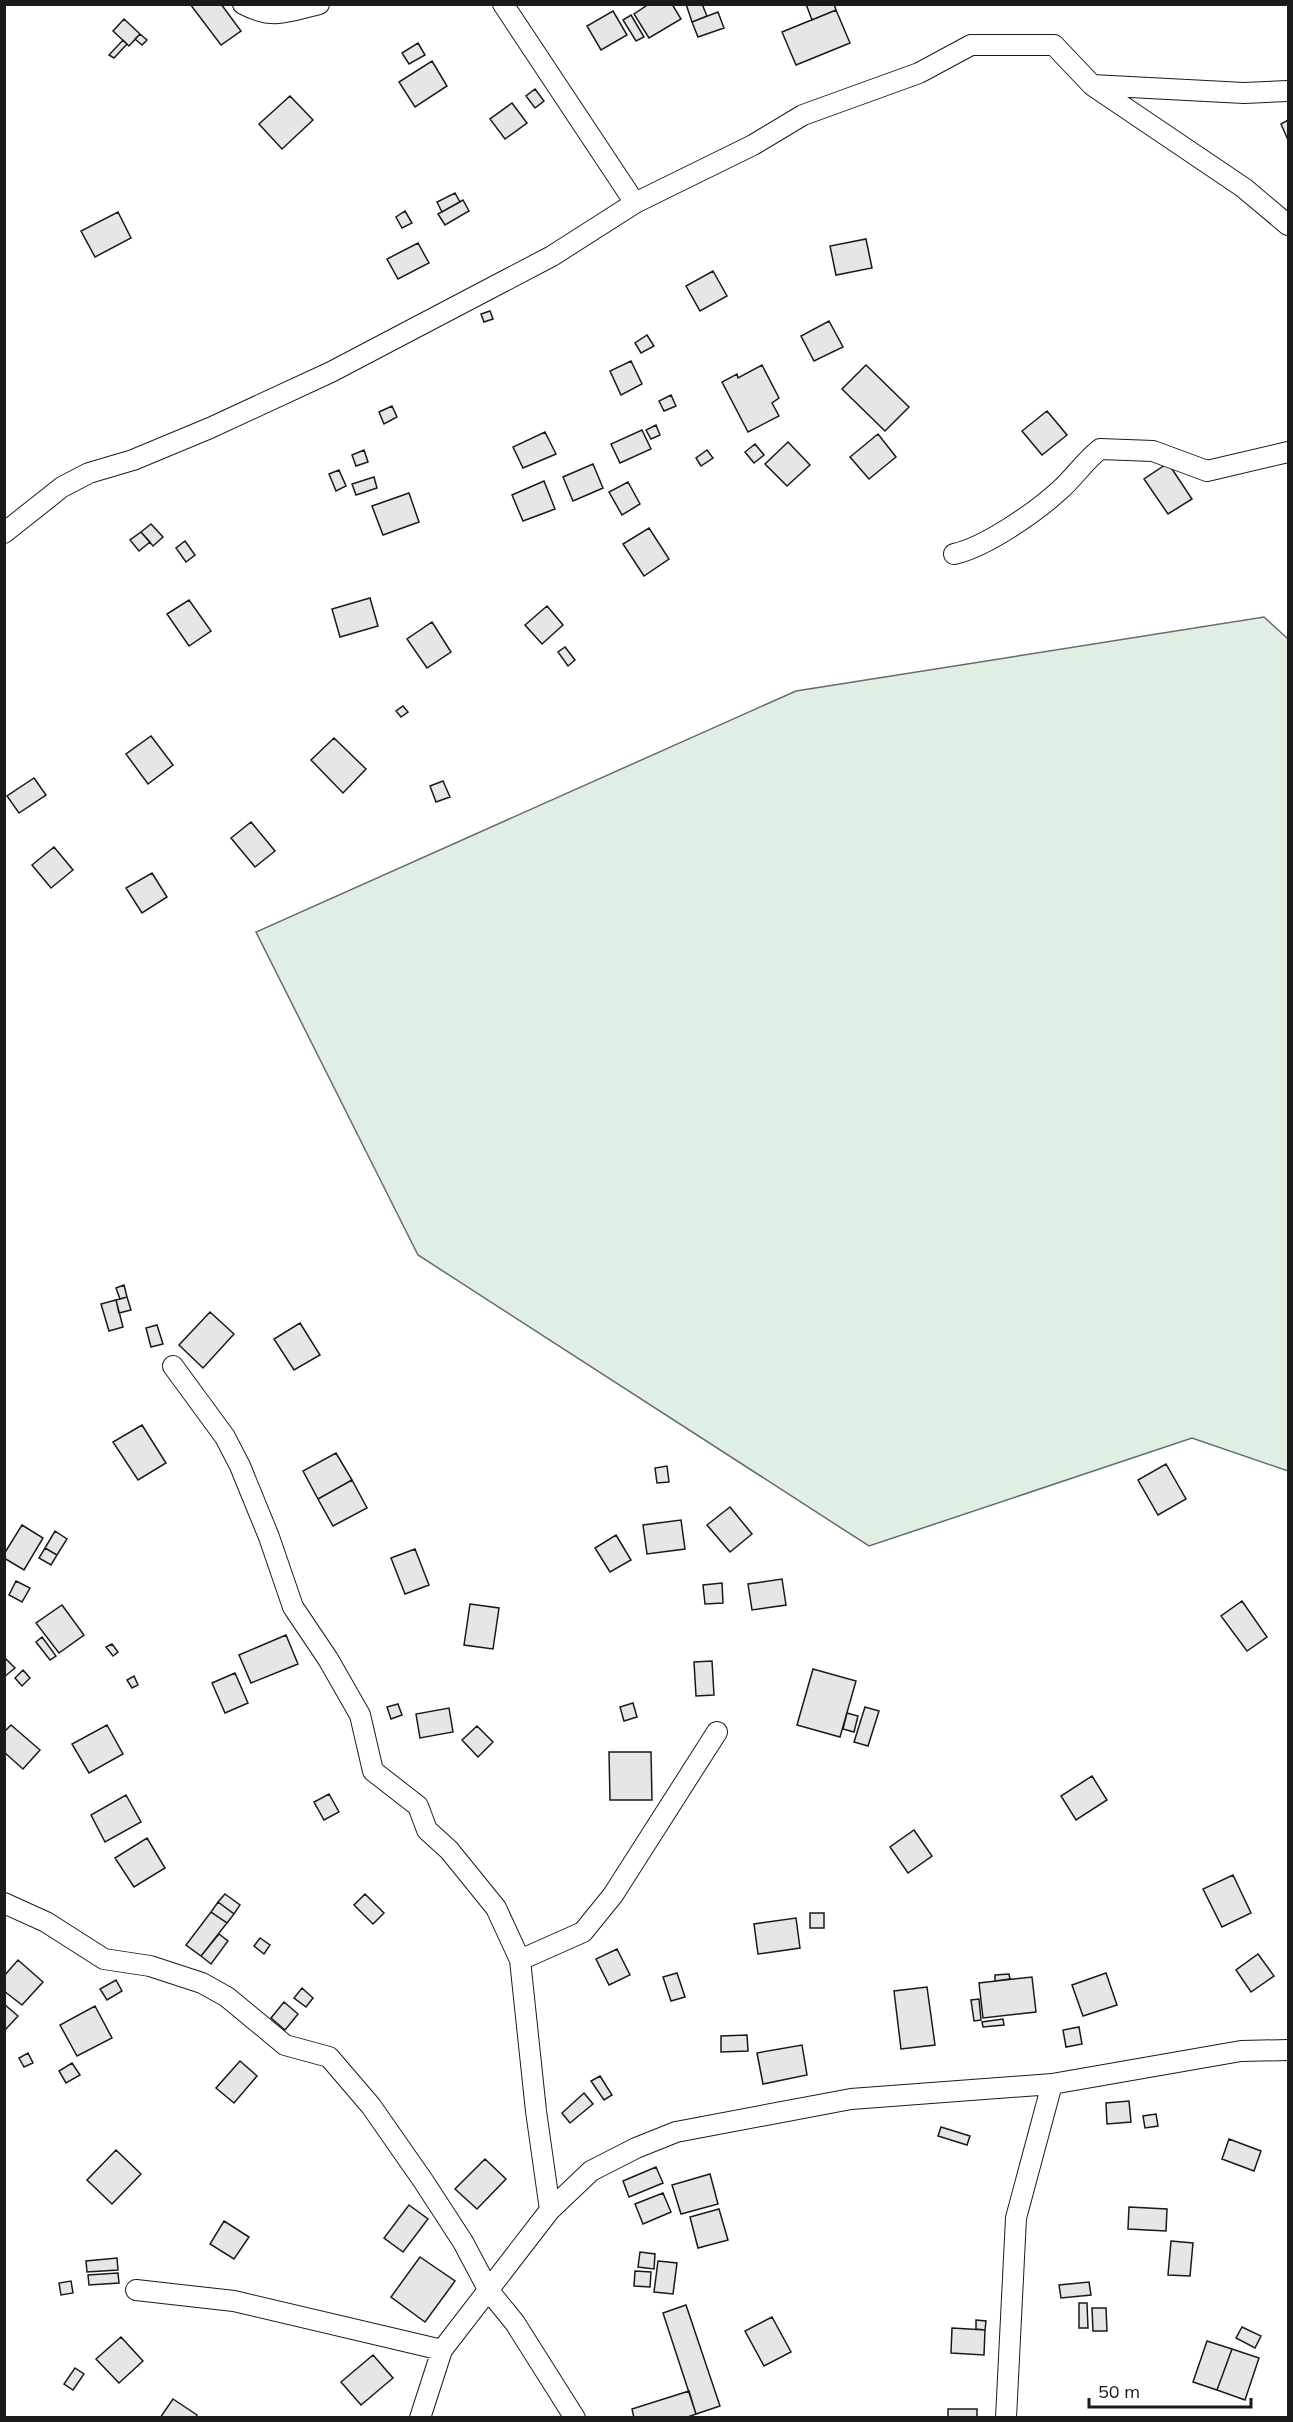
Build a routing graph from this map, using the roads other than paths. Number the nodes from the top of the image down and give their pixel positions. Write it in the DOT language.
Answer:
graph roads {
  1 [pos="243,4"];
  2 [pos="319,4"];
  3 [pos="503,4"];
  4 [pos="1092,85"];
  5 [pos="1288,91"];
  6 [pos="635,203"];
  7 [pos="1288,225"];
  8 [pos="1288,452"];
  9 [pos="4,533"];
  10 [pos="954,554"];
  11 [pos="172,1366"];
  12 [pos="717,1732"];
  13 [pos="4,1903"];
  14 [pos="520,1960"];
  15 [pos="1288,2050"];
  16 [pos="1052,2084"];
  17 [pos="550,2211"];
  18 [pos="136,2290"];
  19 [pos="489,2291"];
  20 [pos="442,2350"];
  21 [pos="420,2418"];
  22 [pos="575,2418"];
  23 [pos="1006,2418"];
  1 -- 2 [label="street"];
  3 -- 6 [label="street"];
  4 -- 5 [label="street"];
  4 -- 6 [label="street"];
  4 -- 7 [label="street"];
  6 -- 9 [label="street"];
  8 -- 10 [label="street"];
  11 -- 14 [label="street"];
  12 -- 14 [label="street"];
  13 -- 19 [label="street"];
  14 -- 17 [label="street"];
  15 -- 16 [label="street"];
  16 -- 17 [label="street"];
  16 -- 23 [label="street"];
  17 -- 19 [label="street"];
  18 -- 20 [label="street"];
  19 -- 20 [label="street"];
  19 -- 22 [label="street"];
  20 -- 21 [label="street"];
}
